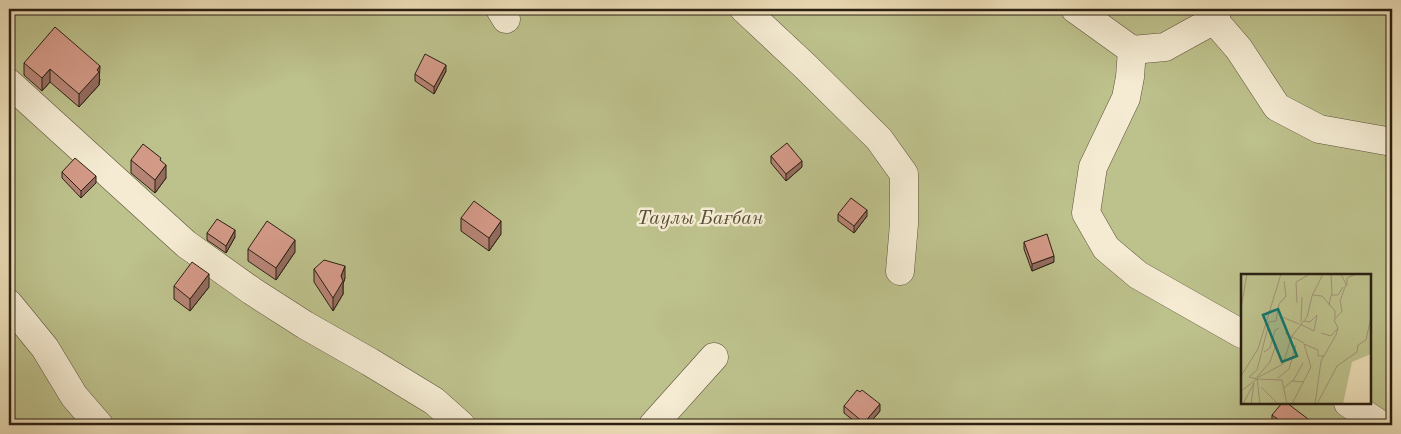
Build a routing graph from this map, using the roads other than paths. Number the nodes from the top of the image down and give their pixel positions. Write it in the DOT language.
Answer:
graph roads {
  1 [pos="744,9"];
  2 [pos="1075,9"];
  3 [pos="1216,14"];
  4 [pos="1132,50"];
  5 [pos="9,82"];
  6 [pos="1392,142"];
  7 [pos="900,271"];
  8 [pos="9,304"];
  9 [pos="1241,333"];
  10 [pos="714,357"];
  11 [pos="1350,404"];
  12 [pos="98,425"];
  13 [pos="461,425"];
  14 [pos="653,425"];
  15 [pos="1381,425"];
  1 -- 7 [label="street"];
  2 -- 4 [label="street"];
  3 -- 4 [label="street"];
  3 -- 6 [label="street"];
  4 -- 9 [label="street"];
  5 -- 13 [label="street"];
  8 -- 12 [label="street"];
  10 -- 14 [label="street"];
  11 -- 15 [label="street"];
}
